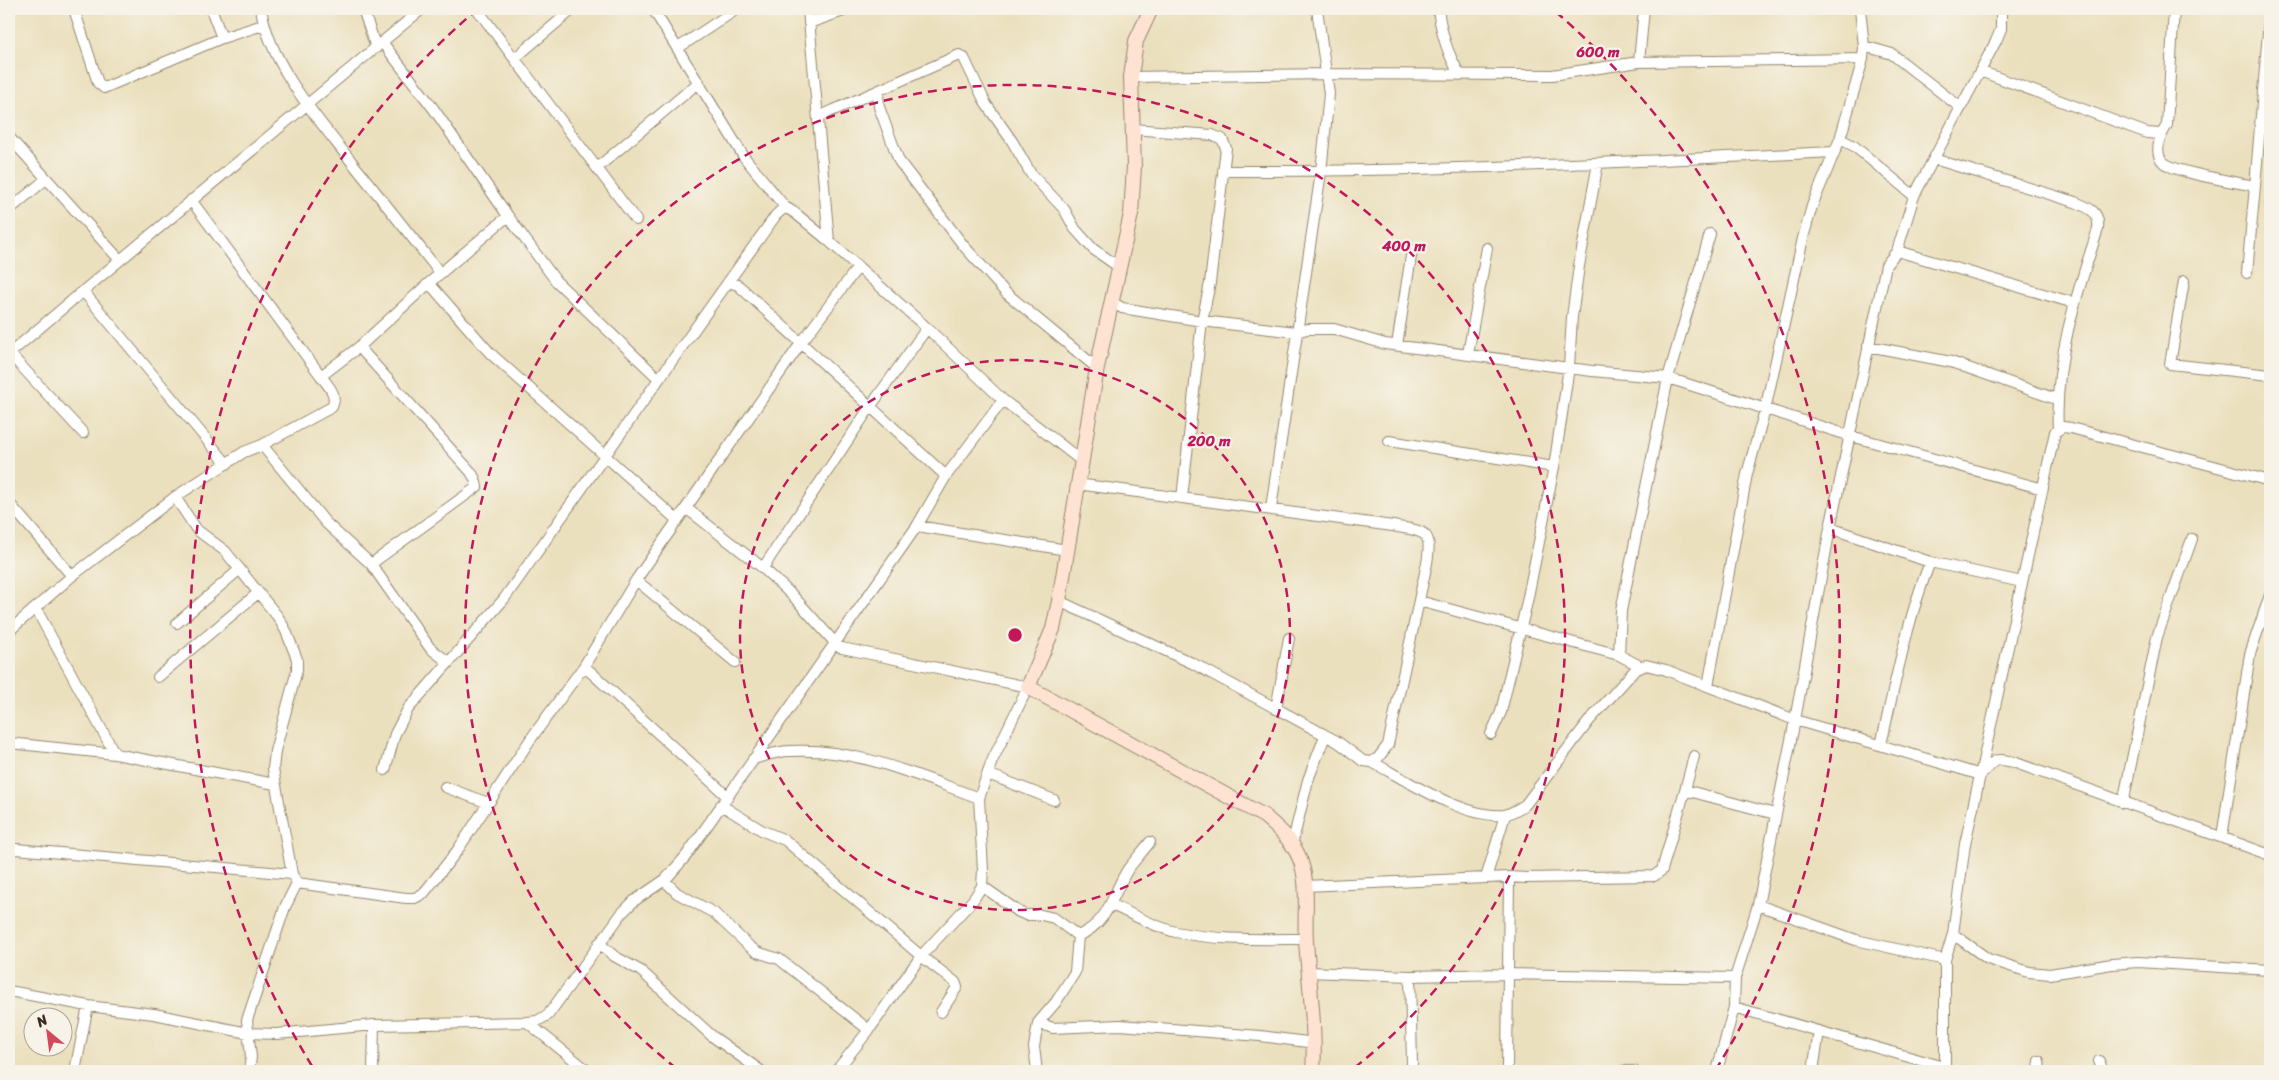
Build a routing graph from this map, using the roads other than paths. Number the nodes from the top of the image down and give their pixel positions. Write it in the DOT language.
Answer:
graph roads {
  1 [pos="74,9"];
  2 [pos="211,9"];
  3 [pos="260,9"];
  4 [pos="363,9"];
  5 [pos="422,9"];
  6 [pos="477,9"];
  7 [pos="573,9"];
  8 [pos="653,9"];
  9 [pos="737,9"];
  10 [pos="808,9"];
  11 [pos="849,9"];
  12 [pos="1151,9"];
  13 [pos="1316,9"];
  14 [pos="1438,9"];
  15 [pos="1644,9"];
  16 [pos="1860,9"];
  17 [pos="2000,9"];
  18 [pos="2174,9"];
  19 [pos="2270,9"];
  20 [pos="810,24"];
  21 [pos="263,25"];
  22 [pos="222,38"];
  23 [pos="379,45"];
  24 [pos="1864,46"];
  25 [pos="678,48"];
  26 [pos="515,58"];
  27 [pos="1863,59"];
  28 [pos="1639,62"];
  29 [pos="1980,71"];
  30 [pos="1459,73"];
  31 [pos="1324,74"];
  32 [pos="1131,77"];
  33 [pos="699,82"];
  34 [pos="878,92"];
  35 [pos="307,105"];
  36 [pos="1961,108"];
  37 [pos="818,118"];
  38 [pos="1132,129"];
  39 [pos="2160,134"];
  40 [pos="9,137"];
  41 [pos="1840,139"];
  42 [pos="1834,152"];
  43 [pos="1934,159"];
  44 [pos="1598,163"];
  45 [pos="598,167"];
  46 [pos="1223,171"];
  47 [pos="1321,172"];
  48 [pos="45,180"];
  49 [pos="2255,186"];
  50 [pos="1914,196"];
  51 [pos="191,200"];
  52 [pos="785,207"];
  53 [pos="9,210"];
  54 [pos="508,216"];
  55 [pos="636,220"];
  56 [pos="1710,234"];
  57 [pos="829,241"];
  58 [pos="1487,248"];
  59 [pos="1412,250"];
  60 [pos="1897,251"];
  61 [pos="120,260"];
  62 [pos="858,267"];
  63 [pos="1119,267"];
  64 [pos="440,272"];
  65 [pos="2246,273"];
  66 [pos="2184,280"];
  67 [pos="429,282"];
  68 [pos="728,282"];
  69 [pos="82,290"];
  70 [pos="1112,302"];
  71 [pos="2074,303"];
  72 [pos="1202,321"];
  73 [pos="927,328"];
  74 [pos="1296,332"];
  75 [pos="801,343"];
  76 [pos="1397,345"];
  77 [pos="1868,346"];
  78 [pos="359,347"];
  79 [pos="9,354"];
  80 [pos="1468,354"];
  81 [pos="1569,367"];
  82 [pos="1097,368"];
  83 [pos="2270,375"];
  84 [pos="321,376"];
  85 [pos="1668,378"];
  86 [pos="659,379"];
  87 [pos="2056,399"];
  88 [pos="1003,400"];
  89 [pos="870,406"];
  90 [pos="1765,410"];
  91 [pos="2058,429"];
  92 [pos="83,433"];
  93 [pos="1851,436"];
  94 [pos="1389,442"];
  95 [pos="262,445"];
  96 [pos="606,455"];
  97 [pos="1083,462"];
  98 [pos="227,464"];
  99 [pos="1554,467"];
  100 [pos="946,476"];
  101 [pos="2270,481"];
  102 [pos="1077,484"];
  103 [pos="2043,489"];
  104 [pos="175,497"];
  105 [pos="1182,498"];
  106 [pos="9,503"];
  107 [pos="686,508"];
  108 [pos="1271,508"];
  109 [pos="677,520"];
  110 [pos="917,526"];
  111 [pos="1830,528"];
  112 [pos="2192,539"];
  113 [pos="1067,550"];
  114 [pos="1930,562"];
  115 [pos="371,564"];
  116 [pos="763,568"];
  117 [pos="240,569"];
  118 [pos="72,576"];
  119 [pos="636,580"];
  120 [pos="2022,582"];
  121 [pos="258,593"];
  122 [pos="2270,595"];
  123 [pos="1059,601"];
  124 [pos="1419,602"];
  125 [pos="36,609"];
  126 [pos="177,623"];
  127 [pos="1520,630"];
  128 [pos="9,631"];
  129 [pos="1290,638"];
  130 [pos="834,642"];
  131 [pos="1619,656"];
  132 [pos="448,662"];
  133 [pos="735,662"];
  134 [pos="584,666"];
  135 [pos="1640,666"];
  136 [pos="158,677"];
  137 [pos="1708,686"];
  138 [pos="1028,687"];
  139 [pos="1276,709"];
  140 [pos="1795,720"];
  141 [pos="1491,734"];
  142 [pos="1325,736"];
  143 [pos="9,743"];
  144 [pos="1881,745"];
  145 [pos="115,754"];
  146 [pos="1694,756"];
  147 [pos="753,759"];
  148 [pos="1372,762"];
  149 [pos="385,770"];
  150 [pos="988,774"];
  151 [pos="1981,775"];
  152 [pos="275,784"];
  153 [pos="445,786"];
  154 [pos="1685,790"];
  155 [pos="727,796"];
  156 [pos="979,798"];
  157 [pos="1054,800"];
  158 [pos="488,803"];
  159 [pos="2123,803"];
  160 [pos="721,805"];
  161 [pos="1775,814"];
  162 [pos="1505,815"];
  163 [pos="2222,837"];
  164 [pos="1150,842"];
  165 [pos="1292,845"];
  166 [pos="9,850"];
  167 [pos="2270,854"];
  168 [pos="1509,877"];
  169 [pos="1486,878"];
  170 [pos="295,879"];
  171 [pos="666,880"];
  172 [pos="982,886"];
  173 [pos="1305,886"];
  174 [pos="1112,905"];
  175 [pos="1758,905"];
  176 [pos="1953,934"];
  177 [pos="1078,936"];
  178 [pos="1306,939"];
  179 [pos="598,943"];
  180 [pos="921,956"];
  181 [pos="1945,960"];
  182 [pos="2270,970"];
  183 [pos="1309,972"];
  184 [pos="1508,974"];
  185 [pos="1410,976"];
  186 [pos="1735,978"];
  187 [pos="9,992"];
  188 [pos="88,1006"];
  189 [pos="1734,1007"];
  190 [pos="941,1012"];
  191 [pos="527,1022"];
  192 [pos="1038,1023"];
  193 [pos="374,1025"];
  194 [pos="869,1030"];
  195 [pos="1819,1031"];
  196 [pos="248,1032"];
  197 [pos="1315,1043"];
  198 [pos="2099,1061"];
  199 [pos="1412,1064"];
  200 [pos="1507,1068"];
  201 [pos="1945,1069"];
  202 [pos="75,1071"];
  203 [pos="249,1071"];
  204 [pos="373,1071"];
  205 [pos="588,1071"];
  206 [pos="761,1071"];
  207 [pos="836,1071"];
  208 [pos="1037,1071"];
  209 [pos="1313,1071"];
  210 [pos="1623,1071"];
  211 [pos="1634,1071"];
  212 [pos="1717,1071"];
  213 [pos="1813,1071"];
  214 [pos="2104,1071"];
  1 -- 22 [label="street"];
  2 -- 22 [label="street"];
  3 -- 21 [label="street"];
  4 -- 23 [label="street"];
  5 -- 23 [label="street"];
  6 -- 26 [label="street"];
  7 -- 26 [label="street"];
  8 -- 25 [label="street"];
  9 -- 25 [label="street"];
  10 -- 20 [label="street"];
  11 -- 20 [label="street"];
  12 -- 32 [label="street"];
  13 -- 31 [label="street"];
  14 -- 30 [label="street"];
  15 -- 28 [label="street"];
  16 -- 24 [label="street"];
  17 -- 29 [label="street"];
  18 -- 39 [label="street"];
  19 -- 49 [label="street"];
  20 -- 37 [label="street"];
  21 -- 22 [label="street"];
  21 -- 35 [label="street"];
  23 -- 35 [label="street"];
  23 -- 54 [label="street"];
  24 -- 27 [label="street"];
  24 -- 36 [label="street"];
  25 -- 33 [label="street"];
  26 -- 45 [label="street"];
  27 -- 28 [label="street"];
  27 -- 41 [label="street"];
  28 -- 30 [label="street"];
  29 -- 36 [label="street"];
  29 -- 39 [label="street"];
  30 -- 31 [label="street"];
  31 -- 32 [label="street"];
  31 -- 47 [label="street"];
  32 -- 38 [label="street"];
  33 -- 45 [label="street"];
  33 -- 52 [label="street"];
  34 -- 37 [label="street"];
  34 -- 63 [label="street"];
  34 -- 82 [label="street"];
  35 -- 51 [label="street"];
  35 -- 64 [label="street"];
  36 -- 43 [label="street"];
  37 -- 57 [label="street"];
  38 -- 46 [label="street"];
  38 -- 63 [label="street"];
  39 -- 49 [label="street"];
  40 -- 48 [label="street"];
  41 -- 42 [label="street"];
  41 -- 50 [label="street"];
  42 -- 44 [label="street"];
  42 -- 90 [label="street"];
  43 -- 50 [label="street"];
  43 -- 71 [label="street"];
  44 -- 47 [label="street"];
  44 -- 81 [label="street"];
  45 -- 55 [label="street"];
  46 -- 47 [label="street"];
  46 -- 72 [label="street"];
  47 -- 74 [label="street"];
  48 -- 53 [label="street"];
  48 -- 61 [label="street"];
  49 -- 65 [label="street"];
  50 -- 60 [label="street"];
  51 -- 61 [label="street"];
  51 -- 84 [label="street"];
  52 -- 57 [label="street"];
  52 -- 68 [label="street"];
  54 -- 64 [label="street"];
  54 -- 86 [label="street"];
  56 -- 85 [label="street"];
  57 -- 62 [label="street"];
  58 -- 80 [label="street"];
  59 -- 76 [label="street"];
  60 -- 71 [label="street"];
  60 -- 77 [label="street"];
  61 -- 69 [label="street"];
  62 -- 73 [label="street"];
  62 -- 75 [label="street"];
  63 -- 70 [label="street"];
  64 -- 67 [label="street"];
  66 -- 83 [label="street"];
  67 -- 78 [label="street"];
  67 -- 96 [label="street"];
  68 -- 75 [label="street"];
  68 -- 86 [label="street"];
  69 -- 79 [label="street"];
  69 -- 98 [label="street"];
  70 -- 72 [label="street"];
  70 -- 82 [label="street"];
  71 -- 87 [label="street"];
  72 -- 74 [label="street"];
  72 -- 105 [label="street"];
  73 -- 88 [label="street"];
  73 -- 89 [label="street"];
  74 -- 76 [label="street"];
  74 -- 108 [label="street"];
  75 -- 89 [label="street"];
  75 -- 107 [label="street"];
  76 -- 80 [label="street"];
  77 -- 87 [label="street"];
  77 -- 93 [label="street"];
  78 -- 84 [label="street"];
  78 -- 115 [label="street"];
  79 -- 92 [label="street"];
  80 -- 81 [label="street"];
  81 -- 85 [label="street"];
  81 -- 99 [label="street"];
  82 -- 97 [label="street"];
  84 -- 95 [label="street"];
  85 -- 90 [label="street"];
  85 -- 131 [label="street"];
  86 -- 96 [label="street"];
  87 -- 91 [label="street"];
  88 -- 97 [label="street"];
  88 -- 100 [label="street"];
  89 -- 100 [label="street"];
  89 -- 116 [label="street"];
  90 -- 93 [label="street"];
  90 -- 137 [label="street"];
  91 -- 101 [label="street"];
  91 -- 103 [label="street"];
  93 -- 103 [label="street"];
  93 -- 111 [label="street"];
  94 -- 99 [label="street"];
  95 -- 98 [label="street"];
  95 -- 115 [label="street"];
  96 -- 109 [label="street"];
  96 -- 132 [label="street"];
  97 -- 102 [label="street"];
  98 -- 104 [label="street"];
  99 -- 127 [label="street"];
  100 -- 110 [label="street"];
  102 -- 105 [label="street"];
  102 -- 113 [label="street"];
  103 -- 120 [label="street"];
  104 -- 117 [label="street"];
  104 -- 118 [label="street"];
  105 -- 108 [label="street"];
  106 -- 118 [label="street"];
  107 -- 109 [label="street"];
  107 -- 116 [label="street"];
  108 -- 124 [label="street"];
  109 -- 119 [label="street"];
  110 -- 113 [label="street"];
  110 -- 130 [label="street"];
  111 -- 114 [label="street"];
  111 -- 140 [label="street"];
  112 -- 159 [label="street"];
  113 -- 123 [label="street"];
  114 -- 120 [label="street"];
  114 -- 144 [label="street"];
  115 -- 132 [label="street"];
  116 -- 130 [label="street"];
  117 -- 121 [label="street"];
  117 -- 126 [label="street"];
  118 -- 125 [label="street"];
  119 -- 133 [label="street"];
  119 -- 134 [label="street"];
  120 -- 151 [label="street"];
  121 -- 136 [label="street"];
  121 -- 152 [label="street"];
  122 -- 163 [label="street"];
  123 -- 138 [label="street"];
  123 -- 139 [label="street"];
  124 -- 127 [label="street"];
  124 -- 148 [label="street"];
  125 -- 128 [label="street"];
  125 -- 145 [label="street"];
  127 -- 131 [label="street"];
  127 -- 141 [label="street"];
  129 -- 139 [label="street"];
  130 -- 138 [label="street"];
  130 -- 147 [label="street"];
  131 -- 135 [label="street"];
  132 -- 149 [label="street"];
  134 -- 155 [label="street"];
  134 -- 158 [label="street"];
  135 -- 137 [label="street"];
  135 -- 162 [label="street"];
  137 -- 140 [label="street"];
  138 -- 150 [label="street"];
  138 -- 165 [label="street"];
  139 -- 142 [label="street"];
  140 -- 144 [label="street"];
  140 -- 161 [label="street"];
  142 -- 148 [label="street"];
  142 -- 165 [label="street"];
  143 -- 145 [label="street"];
  144 -- 151 [label="street"];
  145 -- 152 [label="street"];
  146 -- 154 [label="street"];
  147 -- 155 [label="street"];
  147 -- 156 [label="street"];
  148 -- 162 [label="street"];
  150 -- 156 [label="street"];
  150 -- 157 [label="street"];
  151 -- 159 [label="street"];
  151 -- 176 [label="street"];
  152 -- 170 [label="street"];
  153 -- 158 [label="street"];
  154 -- 161 [label="street"];
  154 -- 168 [label="street"];
  155 -- 160 [label="street"];
  156 -- 172 [label="street"];
  158 -- 170 [label="street"];
  159 -- 163 [label="street"];
  160 -- 171 [label="street"];
  160 -- 180 [label="street"];
  161 -- 175 [label="street"];
  162 -- 169 [label="street"];
  163 -- 167 [label="street"];
  164 -- 174 [label="street"];
  165 -- 173 [label="street"];
  166 -- 170 [label="street"];
  168 -- 169 [label="street"];
  168 -- 184 [label="street"];
  169 -- 173 [label="street"];
  170 -- 196 [label="street"];
  171 -- 179 [label="street"];
  171 -- 194 [label="street"];
  172 -- 177 [label="street"];
  172 -- 180 [label="street"];
  173 -- 178 [label="street"];
  174 -- 177 [label="street"];
  174 -- 178 [label="street"];
  175 -- 181 [label="street"];
  175 -- 186 [label="street"];
  176 -- 181 [label="street"];
  176 -- 182 [label="street"];
  177 -- 192 [label="street"];
  178 -- 183 [label="street"];
  179 -- 191 [label="street"];
  179 -- 206 [label="street"];
  180 -- 190 [label="street"];
  180 -- 194 [label="street"];
  181 -- 201 [label="street"];
  183 -- 185 [label="street"];
  183 -- 197 [label="street"];
  184 -- 185 [label="street"];
  184 -- 186 [label="street"];
  184 -- 200 [label="street"];
  185 -- 199 [label="street"];
  186 -- 189 [label="street"];
  187 -- 188 [label="street"];
  188 -- 196 [label="street"];
  188 -- 202 [label="street"];
  189 -- 195 [label="street"];
  189 -- 212 [label="street"];
  191 -- 193 [label="street"];
  191 -- 205 [label="street"];
  192 -- 197 [label="street"];
  192 -- 208 [label="street"];
  193 -- 196 [label="street"];
  193 -- 204 [label="street"];
  194 -- 207 [label="street"];
  195 -- 201 [label="street"];
  195 -- 213 [label="street"];
  196 -- 203 [label="street"];
  197 -- 209 [label="street"];
  198 -- 214 [label="street"];
  210 -- 211 [label="street"];
}
